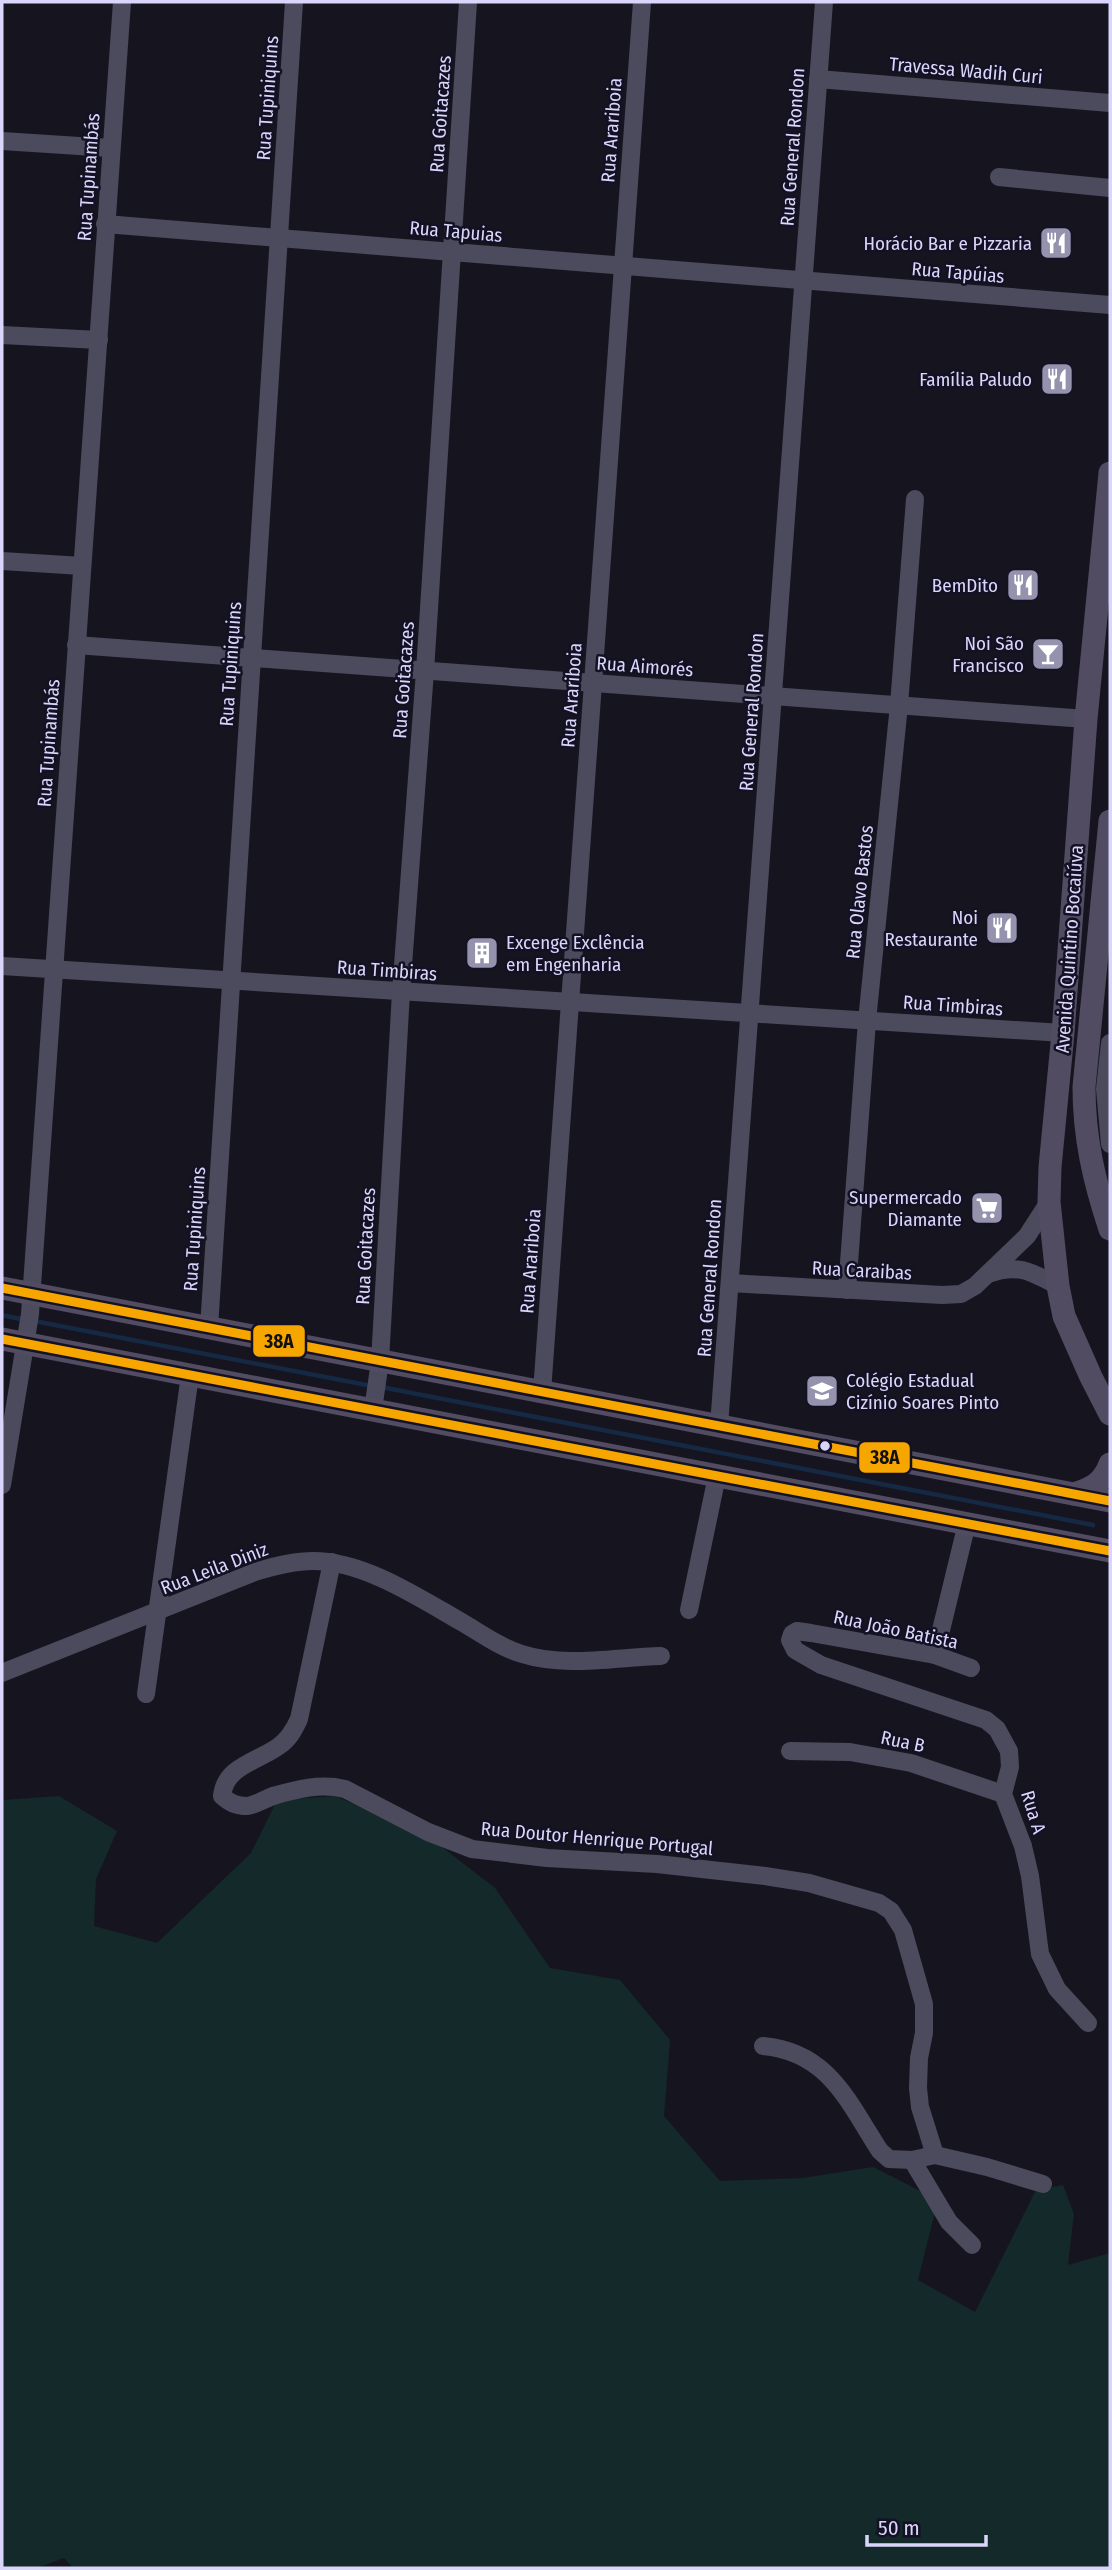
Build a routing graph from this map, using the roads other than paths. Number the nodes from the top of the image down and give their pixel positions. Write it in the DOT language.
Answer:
graph roads {
  1 [pos="122,2"];
  2 [pos="294,2"];
  3 [pos="468,2"];
  4 [pos="642,2"];
  5 [pos="824,2"];
  6 [pos="818,79"];
  7 [pos="1110,103"];
  8 [pos="2,141"];
  9 [pos="110,148"];
  10 [pos="999,177"];
  11 [pos="1110,188"];
  12 [pos="105,223"];
  13 [pos="279,238"];
  14 [pos="452,252"];
  15 [pos="623,266"];
  16 [pos="803,281"];
  17 [pos="1110,305"];
  18 [pos="2,335"];
  19 [pos="99,340"];
  20 [pos="1110,473"];
  21 [pos="915,499"];
  22 [pos="2,561"];
  23 [pos="82,566"];
  24 [pos="76,645"];
  25 [pos="252,658"];
  26 [pos="425,671"];
  27 [pos="593,683"];
  28 [pos="773,696"];
  29 [pos="899,705"];
  30 [pos="1086,719"];
  31 [pos="1110,821"];
  32 [pos="2,966"];
  33 [pos="53,970"];
  34 [pos="231,981"];
  35 [pos="401,992"];
  36 [pos="570,1002"];
  37 [pos="750,1013"];
  38 [pos="867,1021"];
  39 [pos="1063,1033"];
  40 [pos="1110,1043"];
  41 [pos="1110,1144"];
  42 [pos="1049,1202"];
  43 [pos="1110,1229"];
  44 [pos="985,1275"];
  45 [pos="730,1283"];
  46 [pos="1058,1286"];
  47 [pos="2,1288"];
  48 [pos="847,1290"];
  49 [pos="31,1304"];
  50 [pos="209,1328"];
  51 [pos="2,1339"];
  52 [pos="27,1339"];
  53 [pos="190,1375"];
  54 [pos="376,1386"];
  55 [pos="542,1392"];
  56 [pos="1110,1414"];
  57 [pos="719,1426"];
  58 [pos="1110,1464"];
  59 [pos="717,1476"];
  60 [pos="2,1485"];
  61 [pos="1074,1494"];
  62 [pos="1107,1501"];
  63 [pos="967,1524"];
  64 [pos="1110,1551"];
  65 [pos="332,1562"];
  66 [pos="689,1610"];
  67 [pos="158,1612"];
  68 [pos="811,1633"];
  69 [pos="935,1655"];
  70 [pos="661,1656"];
  71 [pos="971,1668"];
  72 [pos="2,1673"];
  73 [pos="146,1694"];
  74 [pos="790,1751"];
  75 [pos="1003,1794"];
  76 [pos="1088,2023"];
  77 [pos="763,2046"];
  78 [pos="934,2155"];
  79 [pos="912,2160"];
  80 [pos="1043,2184"];
  81 [pos="972,2245"];
  1 -- 9 [label="street, Rua Tupinambás"];
  2 -- 13 [label="street, Rua Tupiniquins"];
  3 -- 14 [label="street, Rua Goitacazes"];
  4 -- 15 [label="street, Rua Arariboia"];
  5 -- 6 [label="street, Rua General Rondon"];
  6 -- 7 [label="street, Travessa Wadih Curi"];
  6 -- 16 [label="street, Rua General Rondon"];
  8 -- 9 [label="street"];
  9 -- 12 [label="street, Rua Tupinambás"];
  10 -- 11 [label="street"];
  12 -- 13 [label="street, Rua Tapuias"];
  12 -- 19 [label="street, Rua Tupinambás"];
  13 -- 14 [label="street, Rua Tapuias"];
  13 -- 25 [label="street, Rua Tupiniquins"];
  14 -- 15 [label="street, Rua Tapuias"];
  14 -- 26 [label="street, Rua Goitacazes"];
  15 -- 16 [label="street, Rua Tapuias"];
  15 -- 27 [label="street, Rua Arariboia"];
  16 -- 17 [label="street, Rua Tapúias"];
  16 -- 28 [label="street, Rua General Rondon"];
  18 -- 19 [label="street"];
  19 -- 23 [label="street, Rua Tupinambás"];
  20 -- 30 [label="main road, Avenida Quintino Bocaiúva"];
  21 -- 29 [label="street, Rua Olavo Bastos"];
  22 -- 23 [label="street"];
  23 -- 24 [label="street, Rua Tupinambás"];
  24 -- 25 [label="street, Rua Aimorés"];
  24 -- 33 [label="street, Rua Tupinambás"];
  25 -- 26 [label="street, Rua Aimorés"];
  25 -- 34 [label="street, Rua Tupiniquins"];
  26 -- 27 [label="street, Rua Aimorés"];
  26 -- 35 [label="street, Rua Goitacazes"];
  27 -- 28 [label="street, Rua Aimorés"];
  27 -- 36 [label="street, Rua Arariboia"];
  28 -- 29 [label="street, Rua Aimorés"];
  28 -- 37 [label="street, Rua General Rondon"];
  29 -- 30 [label="street, Rua Aimorés"];
  29 -- 38 [label="street, Rua Olavo Bastos"];
  30 -- 39 [label="main road, Avenida Quintino Bocaiúva"];
  31 -- 43 [label="main road, Avenida Quintino Bocaiúva"];
  32 -- 33 [label="street, Rua Timbiras"];
  33 -- 34 [label="street, Rua Timbiras"];
  33 -- 49 [label="street, Rua Tupinambás"];
  34 -- 35 [label="street, Rua Timbiras"];
  34 -- 50 [label="street, Rua Tupiniquins"];
  35 -- 36 [label="street, Rua Timbiras"];
  35 -- 54 [label="street, Rua Goitacazes"];
  36 -- 37 [label="street, Rua Timbiras"];
  36 -- 55 [label="street, Rua Arariboia"];
  37 -- 38 [label="street, Rua Timbiras"];
  37 -- 45 [label="street, Rua General Rondon"];
  38 -- 39 [label="street, Rua Timbiras"];
  38 -- 48 [label="street, Rua Olavo Bastos"];
  39 -- 42 [label="main road, Avenida Quintino Bocaiúva"];
  40 -- 41 [label="street"];
  42 -- 44 [label="street, Rua Caraibas"];
  42 -- 46 [label="main road, Avenida Quintino Bocaiúva"];
  44 -- 46 [label="street, Rua Caraibas"];
  44 -- 48 [label="street, Rua Caraibas"];
  45 -- 48 [label="street, Rua Caraibas"];
  45 -- 57 [label="street, Rua General Rondon"];
  46 -- 56 [label="main road, Avenida Quintino Bocaiúva"];
  47 -- 49 [label="main road"];
  49 -- 50 [label="main road"];
  49 -- 52 [label="street, Rua Tupinambás"];
  50 -- 54 [label="main road"];
  51 -- 52 [label="main road"];
  52 -- 53 [label="main road"];
  52 -- 60 [label="street, Rua Tupinambás"];
  53 -- 54 [label="main road"];
  53 -- 67 [label="street"];
  54 -- 55 [label="main road"];
  54 -- 59 [label="main road"];
  55 -- 57 [label="main road"];
  57 -- 61 [label="main road"];
  58 -- 61 [label="main road"];
  59 -- 63 [label="main road"];
  59 -- 66 [label="street"];
  61 -- 62 [label="main road"];
  63 -- 64 [label="main road"];
  63 -- 69 [label="street"];
  65 -- 67 [label="street, Rua Leila Diniz"];
  65 -- 70 [label="street, Rua Leila Diniz"];
  65 -- 78 [label="street, Rua Doutor Henrique Portugal"];
  67 -- 72 [label="street, Rua Leila Diniz"];
  67 -- 73 [label="street"];
  68 -- 69 [label="street, Rua João Batista"];
  68 -- 75 [label="street, Rua A"];
  69 -- 71 [label="street, Rua João Batista"];
  74 -- 75 [label="street, Rua B"];
  75 -- 76 [label="street, Rua A"];
  77 -- 79 [label="street"];
  78 -- 79 [label="street"];
  78 -- 80 [label="street"];
  79 -- 81 [label="street"];
}
